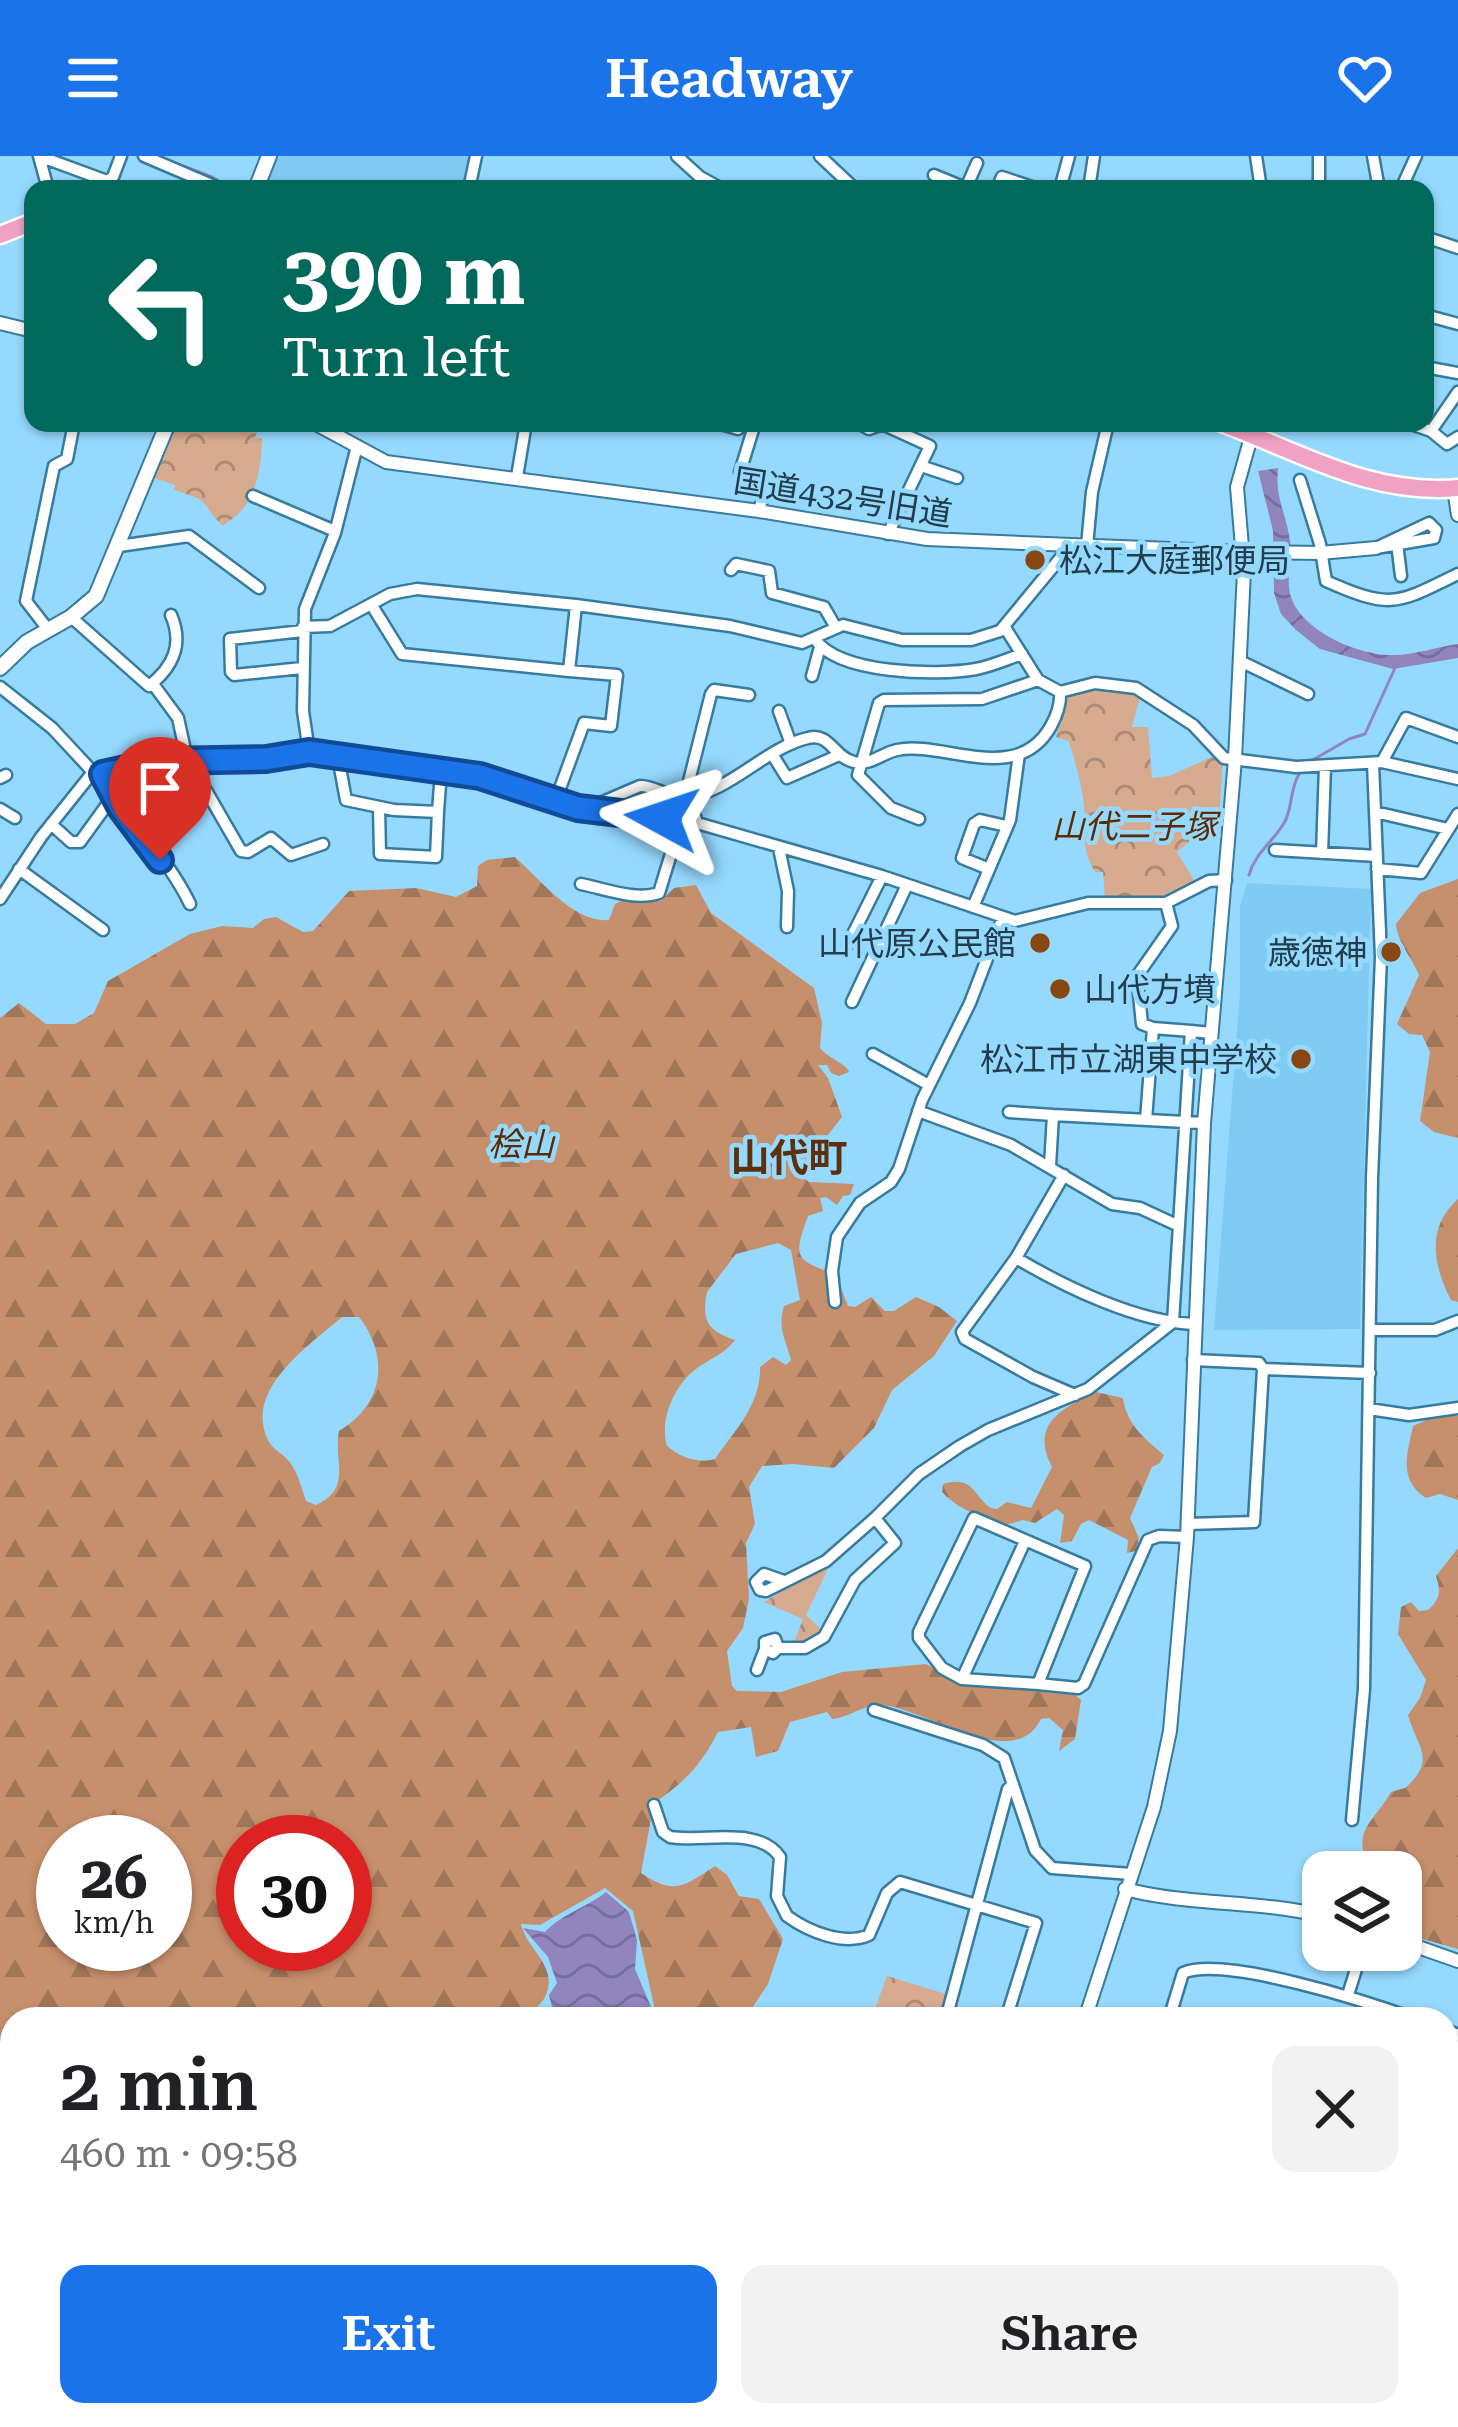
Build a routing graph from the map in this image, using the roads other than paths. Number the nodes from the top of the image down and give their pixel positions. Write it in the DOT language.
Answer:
graph roads {
  1 [pos="144,156"];
  2 [pos="676,156"];
  3 [pos="820,156"];
  4 [pos="976,163"];
  5 [pos="934,175"];
  6 [pos="46,180"];
  7 [pos="104,180"];
  8 [pos="200,180"];
  9 [pos="704,180"];
  10 [pos="845,180"];
  11 [pos="947,180"];
  12 [pos="970,180"];
  13 [pos="1458,392"];
  14 [pos="1434,427"];
  15 [pos="72,432"];
  16 [pos="164,432"];
  17 [pos="329,432"];
  18 [pos="524,432"];
  19 [pos="752,432"];
  20 [pos="899,432"];
  21 [pos="1106,432"];
  22 [pos="1252,432"];
  23 [pos="1262,432"];
  24 [pos="1432,432"];
  25 [pos="1458,437"];
  26 [pos="356,449"];
  27 [pos="922,466"];
  28 [pos="517,477"];
  29 [pos="957,478"];
  30 [pos="1300,480"];
  31 [pos="1456,488"];
  32 [pos="253,496"];
  33 [pos="759,511"];
  34 [pos="1458,515"];
  35 [pos="335,531"];
  36 [pos="888,534"];
  37 [pos="1397,543"];
  38 [pos="1066,545"];
  39 [pos="118,546"];
  40 [pos="1087,546"];
  41 [pos="1376,548"];
  42 [pos="1244,552"];
  43 [pos="1320,553"];
  44 [pos="731,570"];
  45 [pos="1458,574"];
  46 [pos="1402,576"];
  47 [pos="260,588"];
  48 [pos="371,604"];
  49 [pos="576,604"];
  50 [pos="171,615"];
  51 [pos="71,617"];
  52 [pos="835,626"];
  53 [pos="1004,626"];
  54 [pos="47,628"];
  55 [pos="303,629"];
  56 [pos="817,643"];
  57 [pos="1022,654"];
  58 [pos="1240,661"];
  59 [pos="0,668"];
  60 [pos="302,668"];
  61 [pos="569,671"];
  62 [pos="812,676"];
  63 [pos="1038,680"];
  64 [pos="153,684"];
  65 [pos="0,687"];
  66 [pos="1060,692"];
  67 [pos="749,694"];
  68 [pos="1308,694"];
  69 [pos="779,711"];
  70 [pos="1458,737"];
  71 [pos="791,744"];
  72 [pos="309,752"];
  73 [pos="772,754"];
  74 [pos="1019,754"];
  75 [pos="839,755"];
  76 [pos="338,757"];
  77 [pos="1235,759"];
  78 [pos="191,760"];
  79 [pos="1377,762"];
  80 [pos="864,763"];
  81 [pos="1325,766"];
  82 [pos="441,771"];
  83 [pos="98,773"];
  84 [pos="1458,779"];
  85 [pos="114,795"];
  86 [pos="689,796"];
  87 [pos="555,802"];
  88 [pos="380,807"];
  89 [pos="0,808"];
  90 [pos="439,812"];
  91 [pos="594,812"];
  92 [pos="1375,812"];
  93 [pos="1458,814"];
  94 [pos="15,818"];
  95 [pos="919,818"];
  96 [pos="681,820"];
  97 [pos="51,824"];
  98 [pos="697,824"];
  99 [pos="1006,826"];
  100 [pos="1448,829"];
  101 [pos="323,844"];
  102 [pos="779,848"];
  103 [pos="1275,850"];
  104 [pos="1322,853"];
  105 [pos="1377,863"];
  106 [pos="20,869"];
  107 [pos="989,869"];
  108 [pos="882,877"];
  109 [pos="1226,880"];
  110 [pos="581,884"];
  111 [pos="907,884"];
  112 [pos="0,899"];
  113 [pos="190,904"];
  114 [pos="1166,904"];
  115 [pos="974,907"];
  116 [pos="1003,917"];
  117 [pos="788,927"];
  118 [pos="103,930"];
  119 [pos="848,944"];
  120 [pos="852,1002"];
  121 [pos="1153,1028"];
  122 [pos="1191,1031"];
  123 [pos="1211,1033"];
  124 [pos="873,1054"];
  125 [pos="929,1084"];
  126 [pos="918,1111"];
  127 [pos="1009,1112"];
  128 [pos="1053,1115"];
  129 [pos="1146,1120"];
  130 [pos="1186,1122"];
  131 [pos="1204,1124"];
  132 [pos="1050,1166"];
  133 [pos="1064,1175"];
  134 [pos="1179,1226"];
  135 [pos="1016,1258"];
  136 [pos="835,1303"];
  137 [pos="1172,1322"];
  138 [pos="1458,1322"];
  139 [pos="1194,1324"];
  140 [pos="1370,1330"];
  141 [pos="1193,1360"];
  142 [pos="1263,1369"];
  143 [pos="1370,1373"];
  144 [pos="1075,1395"];
  145 [pos="1369,1408"];
  146 [pos="1458,1408"];
  147 [pos="875,1518"];
  148 [pos="1187,1531"];
  149 [pos="1025,1541"];
  150 [pos="784,1581"];
  151 [pos="757,1670"];
  152 [pos="962,1679"];
  153 [pos="1038,1684"];
  154 [pos="874,1710"];
  155 [pos="1013,1784"];
  156 [pos="655,1805"];
  157 [pos="1352,1820"];
  158 [pos="1131,1874"];
  159 [pos="1126,1889"];
  160 [pos="976,1904"];
  161 [pos="1302,1912"];
  162 [pos="1422,1949"];
  163 [pos="1458,1961"];
  164 [pos="1355,1971"];
  165 [pos="1348,1994"];
  166 [pos="949,2007"];
  167 [pos="1010,2007"];
  168 [pos="1089,2007"];
  169 [pos="1172,2007"];
  170 [pos="1383,2007"];
  1 -- 8 [label="street"];
  2 -- 9 [label="street"];
  3 -- 10 [label="street"];
  4 -- 12 [label="street"];
  5 -- 11 [label="street"];
  6 -- 7 [label="street"];
  13 -- 14 [label="street"];
  15 -- 54 [label="street"];
  16 -- 39 [label="main road"];
  17 -- 26 [label="street, 国道432号旧道"];
  18 -- 28 [label="street"];
  19 -- 33 [label="street"];
  20 -- 27 [label="street"];
  21 -- 40 [label="street"];
  22 -- 42 [label="street"];
  23 -- 31 [label="highway"];
  24 -- 25 [label="street"];
  26 -- 28 [label="street, 国道432号旧道"];
  26 -- 35 [label="street"];
  27 -- 29 [label="street"];
  27 -- 36 [label="street"];
  28 -- 33 [label="street, 国道432号旧道"];
  30 -- 43 [label="street"];
  31 -- 34 [label="street"];
  32 -- 35 [label="street"];
  33 -- 36 [label="street, 国道432号旧道"];
  35 -- 55 [label="street"];
  36 -- 38 [label="street, 国道432号旧道"];
  37 -- 41 [label="street, 国道432号旧道"];
  37 -- 41 [label="street, 国道432号旧道"];
  37 -- 46 [label="street"];
  38 -- 40 [label="street, 国道432号旧道"];
  38 -- 53 [label="street"];
  39 -- 47 [label="street"];
  39 -- 51 [label="main road"];
  40 -- 42 [label="street, 国道432号旧道"];
  41 -- 43 [label="street, 国道432号旧道"];
  42 -- 43 [label="street, 国道432号旧道"];
  42 -- 58 [label="street"];
  43 -- 45 [label="street"];
  44 -- 52 [label="street"];
  48 -- 49 [label="street"];
  48 -- 55 [label="street"];
  48 -- 61 [label="street"];
  49 -- 56 [label="street"];
  49 -- 61 [label="street"];
  50 -- 64 [label="street"];
  51 -- 54 [label="main road"];
  51 -- 64 [label="street"];
  52 -- 53 [label="street"];
  52 -- 56 [label="street"];
  53 -- 57 [label="street"];
  54 -- 59 [label="main road"];
  55 -- 60 [label="street"];
  55 -- 60 [label="street"];
  56 -- 57 [label="street"];
  56 -- 62 [label="street"];
  57 -- 63 [label="street"];
  58 -- 68 [label="street"];
  58 -- 77 [label="street"];
  60 -- 72 [label="street"];
  61 -- 87 [label="street"];
  63 -- 66 [label="street"];
  63 -- 80 [label="street"];
  64 -- 78 [label="street"];
  65 -- 83 [label="street"];
  66 -- 74 [label="street"];
  66 -- 77 [label="street"];
  67 -- 86 [label="street"];
  69 -- 71 [label="street"];
  70 -- 79 [label="street"];
  71 -- 73 [label="street"];
  71 -- 75 [label="street"];
  72 -- 76 [label="street"];
  72 -- 78 [label="street"];
  73 -- 75 [label="street"];
  73 -- 86 [label="street"];
  74 -- 80 [label="street"];
  74 -- 99 [label="street"];
  75 -- 80 [label="street"];
  76 -- 82 [label="street"];
  76 -- 88 [label="street"];
  77 -- 81 [label="street"];
  77 -- 109 [label="street"];
  78 -- 83 [label="street"];
  78 -- 101 [label="street"];
  79 -- 81 [label="street"];
  79 -- 84 [label="street"];
  79 -- 92 [label="street"];
  80 -- 95 [label="street"];
  81 -- 104 [label="street"];
  82 -- 87 [label="street"];
  82 -- 90 [label="street"];
  83 -- 85 [label="street"];
  83 -- 97 [label="street"];
  85 -- 97 [label="street"];
  85 -- 113 [label="street"];
  86 -- 91 [label="street"];
  86 -- 98 [label="street"];
  87 -- 91 [label="street"];
  88 -- 90 [label="street"];
  88 -- 90 [label="street"];
  89 -- 94 [label="street"];
  91 -- 96 [label="street"];
  92 -- 100 [label="street"];
  92 -- 105 [label="street"];
  93 -- 100 [label="street"];
  96 -- 98 [label="street"];
  96 -- 110 [label="street"];
  97 -- 106 [label="street"];
  98 -- 102 [label="street"];
  99 -- 107 [label="street"];
  99 -- 107 [label="street"];
  100 -- 105 [label="street"];
  102 -- 108 [label="street"];
  102 -- 117 [label="street"];
  103 -- 104 [label="street"];
  104 -- 105 [label="street"];
  105 -- 140 [label="street"];
  106 -- 112 [label="street"];
  106 -- 118 [label="street"];
  107 -- 115 [label="street"];
  108 -- 111 [label="street"];
  108 -- 119 [label="street"];
  109 -- 114 [label="street"];
  109 -- 123 [label="street"];
  111 -- 115 [label="street"];
  111 -- 120 [label="street"];
  114 -- 116 [label="street"];
  114 -- 121 [label="street"];
  115 -- 116 [label="street"];
  116 -- 125 [label="street"];
  121 -- 122 [label="street"];
  121 -- 129 [label="street"];
  122 -- 123 [label="street"];
  122 -- 130 [label="street"];
  123 -- 131 [label="street"];
  124 -- 125 [label="street"];
  125 -- 126 [label="street"];
  126 -- 132 [label="street"];
  126 -- 136 [label="street"];
  127 -- 128 [label="street"];
  128 -- 129 [label="street"];
  128 -- 132 [label="street"];
  129 -- 130 [label="street"];
  130 -- 131 [label="street"];
  130 -- 134 [label="street"];
  131 -- 139 [label="street"];
  132 -- 133 [label="street"];
  133 -- 134 [label="street"];
  133 -- 135 [label="street"];
  134 -- 137 [label="street"];
  135 -- 137 [label="street"];
  135 -- 144 [label="street"];
  137 -- 139 [label="street"];
  137 -- 144 [label="street"];
  138 -- 140 [label="street"];
  139 -- 141 [label="street"];
  140 -- 143 [label="street"];
  141 -- 142 [label="street"];
  141 -- 148 [label="street"];
  142 -- 143 [label="street"];
  142 -- 148 [label="street"];
  143 -- 145 [label="street"];
  144 -- 147 [label="street"];
  145 -- 146 [label="street"];
  145 -- 157 [label="street"];
  147 -- 150 [label="street"];
  147 -- 151 [label="street"];
  148 -- 153 [label="street"];
  148 -- 158 [label="street"];
  149 -- 152 [label="street"];
  149 -- 152 [label="street"];
  149 -- 153 [label="street"];
  152 -- 153 [label="street"];
  154 -- 155 [label="street"];
  155 -- 158 [label="street"];
  155 -- 160 [label="street"];
  156 -- 160 [label="street"];
  158 -- 159 [label="street"];
  159 -- 161 [label="street"];
  159 -- 168 [label="street"];
  160 -- 166 [label="street"];
  160 -- 167 [label="street"];
  162 -- 163 [label="street"];
  164 -- 165 [label="street"];
  165 -- 169 [label="street"];
  165 -- 170 [label="street"];
}
